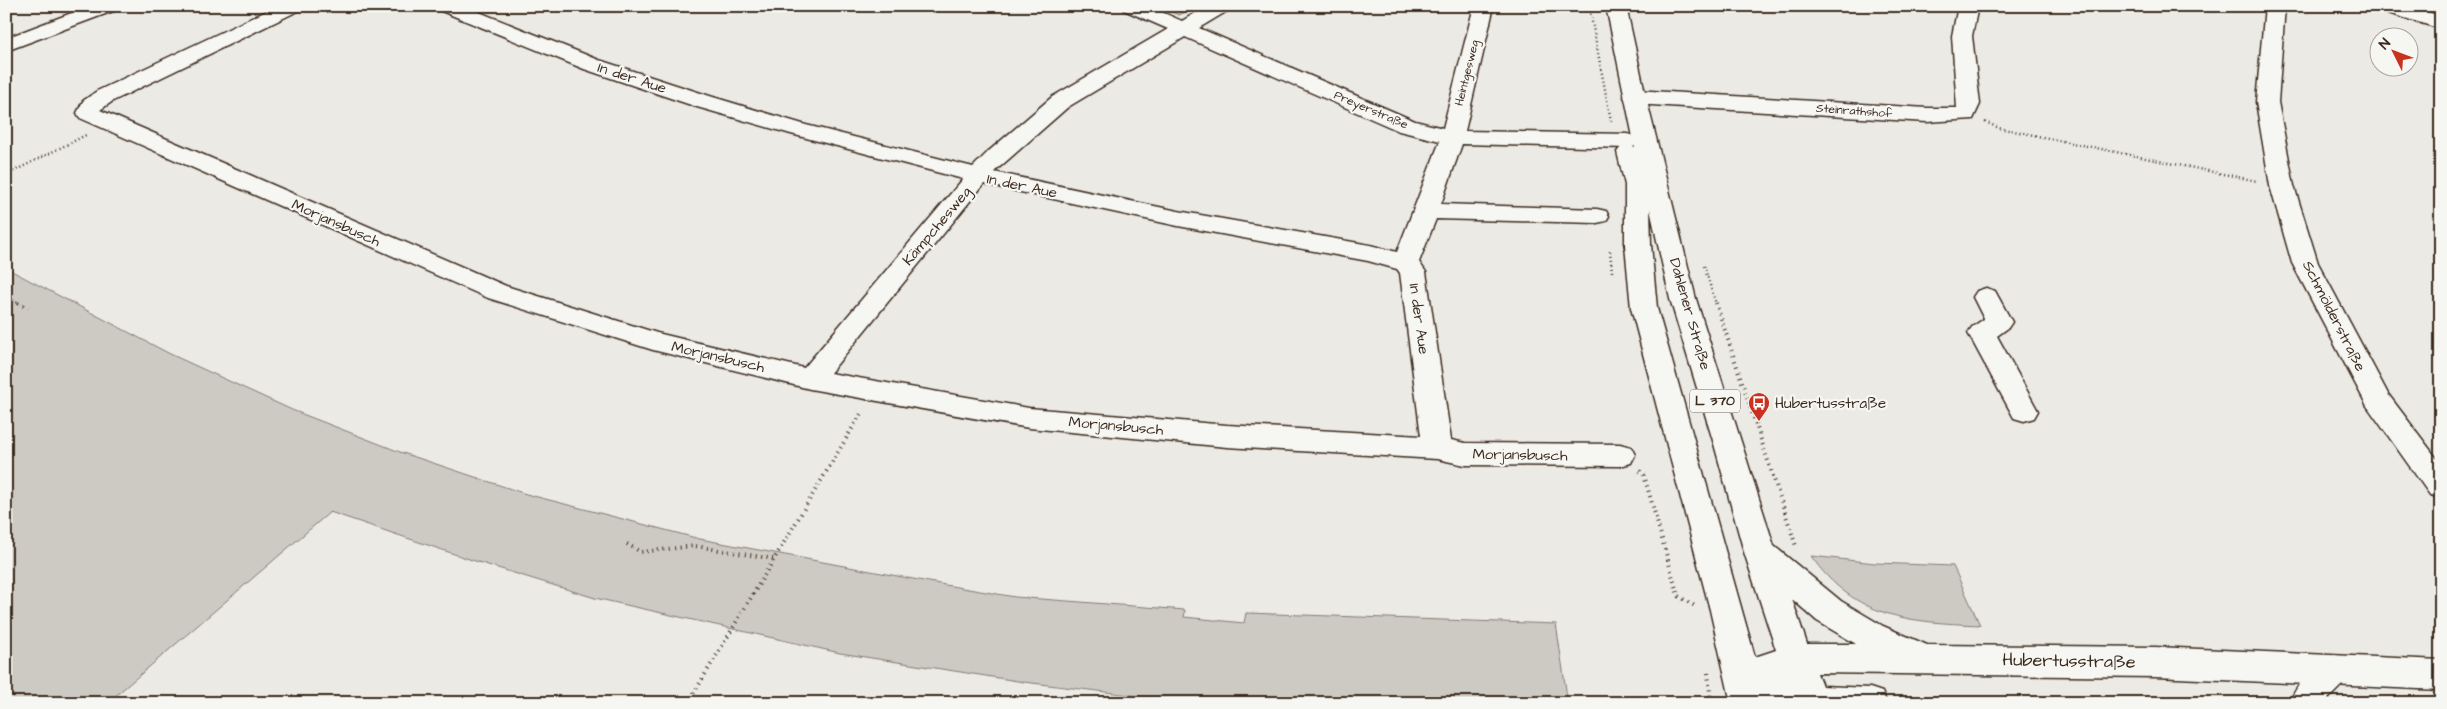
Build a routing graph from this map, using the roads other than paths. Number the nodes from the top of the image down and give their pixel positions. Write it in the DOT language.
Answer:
graph roads {
  1 [pos="293,6"];
  2 [pos="446,6"];
  3 [pos="1131,6"];
  4 [pos="1222,6"];
  5 [pos="1600,6"];
  6 [pos="1616,6"];
  7 [pos="1968,6"];
  8 [pos="2275,6"];
  9 [pos="2386,6"];
  10 [pos="1481,7"];
  11 [pos="95,8"];
  12 [pos="478,11"];
  13 [pos="2441,23"];
  14 [pos="1184,29"];
  15 [pos="6,45"];
  16 [pos="1634,97"];
  17 [pos="1451,137"];
  18 [pos="1627,141"];
  19 [pos="977,177"];
  20 [pos="1428,211"];
  21 [pos="1597,216"];
  22 [pos="1406,263"];
  23 [pos="1986,297"];
  24 [pos="810,379"];
  25 [pos="2024,411"];
  26 [pos="1437,448"];
  27 [pos="1620,455"];
  28 [pos="2441,487"];
  29 [pos="1760,551"];
  30 [pos="1796,658"];
  31 [pos="1925,659"];
  32 [pos="2335,670"];
  33 [pos="2441,675"];
  34 [pos="1745,689"];
  35 [pos="1809,702"];
  36 [pos="1870,703"];
  37 [pos="2306,703"];
  1 -- 24 [label="street, Morjansbusch"];
  2 -- 12 [label="street, In der Aue"];
  3 -- 14 [label="street, Preyerstraße"];
  4 -- 14 [label="street"];
  5 -- 18 [label="street, L 370"];
  6 -- 16 [label="street, Dahlener Straße / L 370"];
  7 -- 16 [label="street, Steinrathshof"];
  8 -- 28 [label="street, Schmölderstraße"];
  9 -- 13 [label="street"];
  10 -- 17 [label="street, Heintgesweg"];
  11 -- 15 [label="street"];
  12 -- 19 [label="street, In der Aue"];
  14 -- 17 [label="street, Preyerstraße"];
  14 -- 19 [label="street, Kämpchesweg"];
  16 -- 29 [label="street, Dahlener Straße / L 370"];
  17 -- 18 [label="street, Preyerstraße"];
  17 -- 20 [label="street, Heintgesweg"];
  18 -- 34 [label="street, L 370"];
  19 -- 22 [label="street, In der Aue"];
  19 -- 24 [label="street, Kämpchesweg"];
  20 -- 21 [label="street"];
  20 -- 22 [label="street, Heintgesweg"];
  22 -- 26 [label="street, In der Aue"];
  23 -- 25 [label="street"];
  24 -- 26 [label="street, Morjansbusch"];
  26 -- 27 [label="street, Morjansbusch"];
  29 -- 30 [label="street, Dahlener Straße / L 370"];
  29 -- 31 [label="street"];
  30 -- 31 [label="street, Hubertusstraße"];
  30 -- 34 [label="street, Hubertusstraße"];
  30 -- 35 [label="street, Dahlener Straße / L 370"];
  31 -- 32 [label="street, Hubertusstraße"];
  32 -- 33 [label="street, Hubertusstraße"];
  32 -- 37 [label="street"];
  34 -- 35 [label="street"];
  35 -- 36 [label="street"];
}
